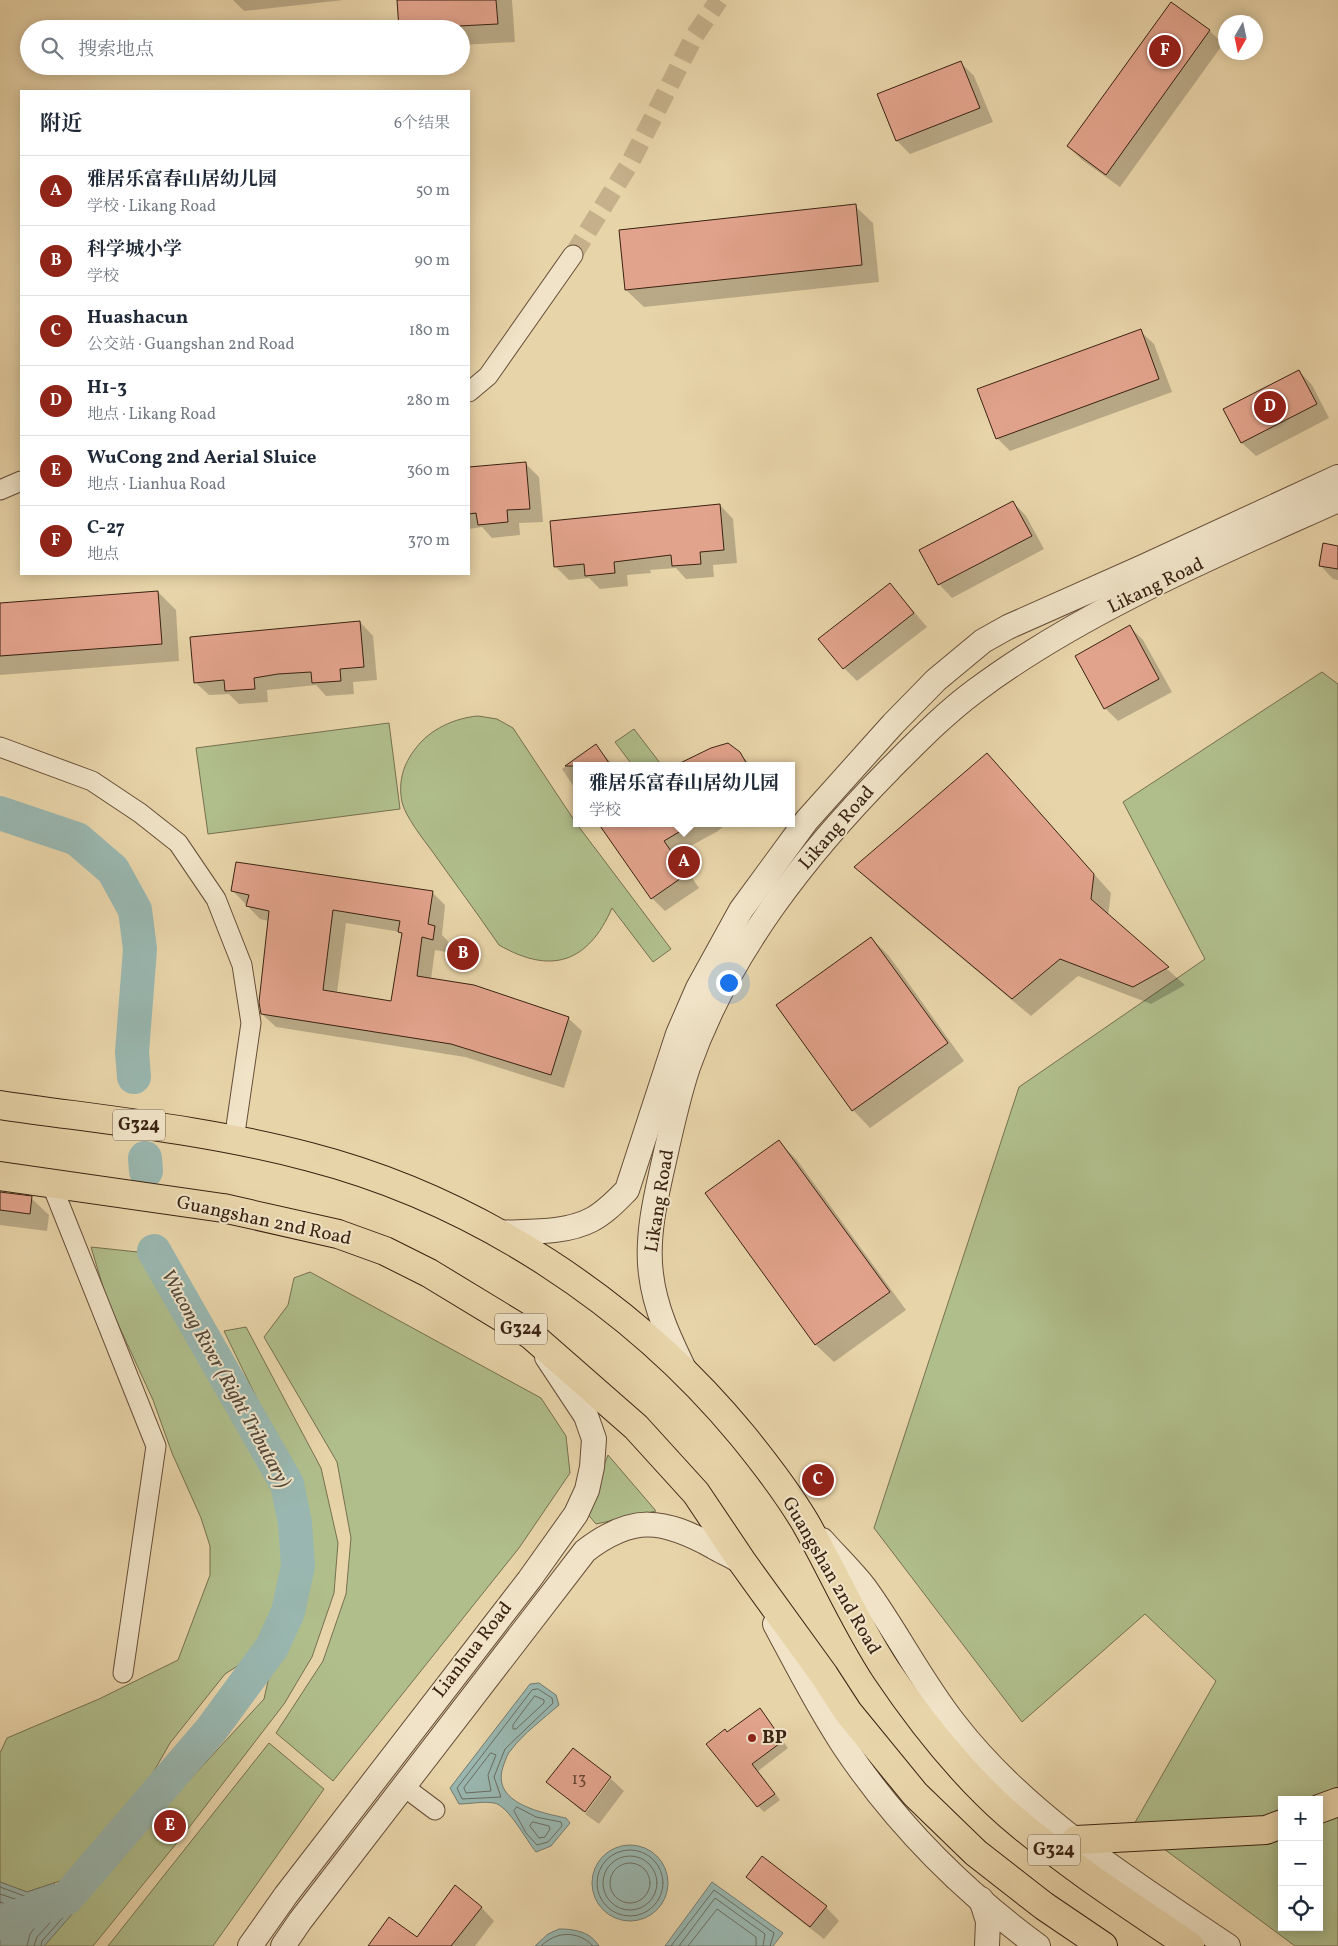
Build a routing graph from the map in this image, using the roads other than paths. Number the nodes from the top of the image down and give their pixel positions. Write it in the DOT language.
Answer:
graph roads {
  1 [pos="573,254"];
  2 [pos="470,391"];
  3 [pos="1338,477"];
  4 [pos="20,481"];
  5 [pos="0,490"];
  6 [pos="1338,500"];
  7 [pos="0,747"];
  8 [pos="0,1105"];
  9 [pos="234,1140"];
  10 [pos="0,1176"];
  11 [pos="51,1183"];
  12 [pos="496,1233"];
  13 [pos="531,1335"];
  14 [pos="689,1379"];
  15 [pos="804,1519"];
  16 [pos="743,1563"];
  17 [pos="123,1673"];
  18 [pos="403,1786"];
  19 [pos="1338,1802"];
  20 [pos="1323,1808"];
  21 [pos="434,1810"];
  22 [pos="1278,1826"];
  23 [pos="1076,1840"];
  24 [pos="981,1899"];
  25 [pos="250,1946"];
  26 [pos="283,1946"];
  27 [pos="987,1946"];
  28 [pos="1038,1946"];
  29 [pos="1103,1946"];
  30 [pos="1190,1946"];
  31 [pos="1228,1946"];
  1 -- 2 [label="street"];
  3 -- 12 [label="street, Likang Road"];
  4 -- 5 [label="street"];
  6 -- 14 [label="street, Likang Road"];
  7 -- 9 [label="street"];
  8 -- 9 [label="main road, Guangshan 2nd Road / G324"];
  9 -- 12 [label="main road, Guangshan 2nd Road / G324"];
  10 -- 11 [label="main road, Guangshan 2nd Road / G324"];
  11 -- 13 [label="main road, Guangshan 2nd Road / G324"];
  11 -- 17 [label="street"];
  12 -- 14 [label="main road, Guangshan 2nd Road / G324"];
  13 -- 16 [label="main road, Guangshan 2nd Road / G324"];
  13 -- 25 [label="street, Lianhua Road"];
  14 -- 15 [label="main road, Guangshan 2nd Road / G324"];
  15 -- 23 [label="street"];
  15 -- 30 [label="main road, Guangshan 2nd Road / G324"];
  16 -- 18 [label="street, Lianhua Road"];
  16 -- 24 [label="street"];
  16 -- 29 [label="main road, Guangshan 2nd Road / G324"];
  18 -- 21 [label="street"];
  18 -- 26 [label="street, Lianhua Road"];
  19 -- 20 [label="main road"];
  22 -- 23 [label="main road"];
  23 -- 31 [label="street"];
  24 -- 27 [label="street"];
  24 -- 28 [label="street"];
}
